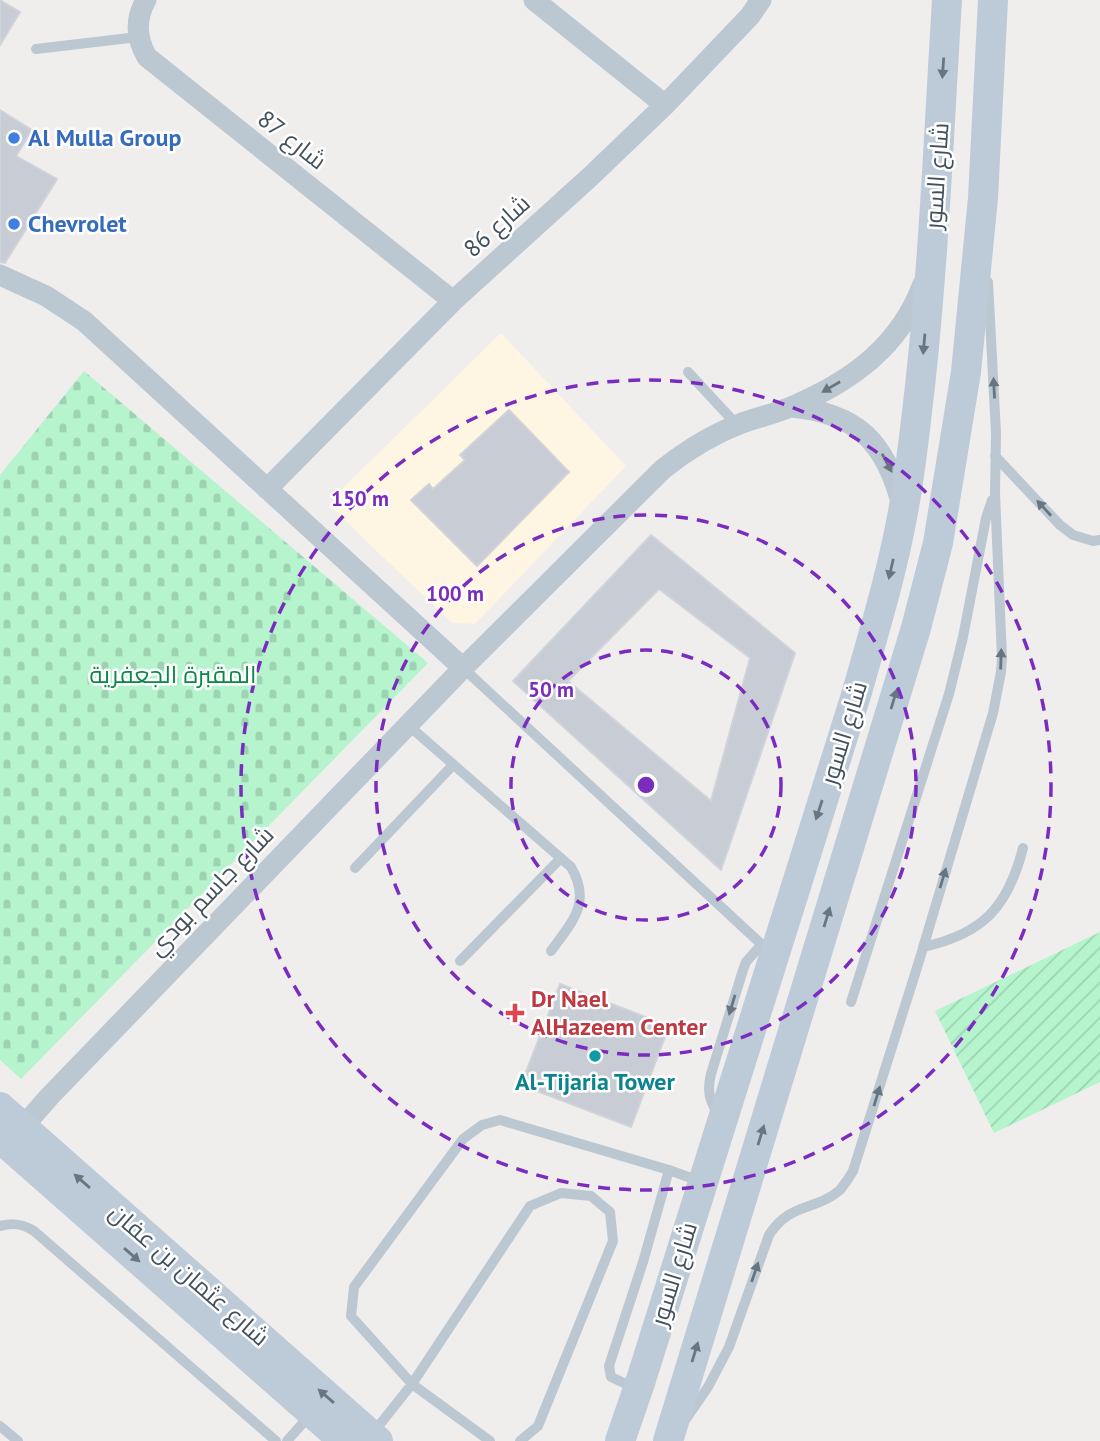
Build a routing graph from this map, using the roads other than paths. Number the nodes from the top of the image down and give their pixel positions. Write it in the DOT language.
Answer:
graph roads {
  1 [pos="146,0"];
  2 [pos="534,0"];
  3 [pos="761,0"];
  4 [pos="947,0"];
  5 [pos="993,0"];
  6 [pos="138,37"];
  7 [pos="36,49"];
  8 [pos="664,105"];
  9 [pos="983,198"];
  10 [pos="931,261"];
  11 [pos="0,275"];
  12 [pos="453,301"];
  13 [pos="688,372"];
  14 [pos="791,407"];
  15 [pos="737,425"];
  16 [pos="995,456"];
  17 [pos="267,489"];
  18 [pos="995,493"];
  19 [pos="903,511"];
  20 [pos="1100,540"];
  21 [pos="463,668"];
  22 [pos="408,726"];
  23 [pos="453,765"];
  24 [pos="1023,848"];
  25 [pos="561,858"];
  26 [pos="355,868"];
  27 [pos="923,947"];
  28 [pos="767,950"];
  29 [pos="551,951"];
  30 [pos="460,961"];
  31 [pos="851,1002"];
  32 [pos="0,1107"];
  33 [pos="7,1141"];
  34 [pos="669,1170"];
  35 [pos="702,1182"];
  36 [pos="0,1226"];
  37 [pos="640,1383"];
  38 [pos="412,1384"];
  39 [pos="312,1412"];
  40 [pos="0,1426"];
  41 [pos="364,1439"];
  42 [pos="668,1440"];
  43 [pos="18,1441"];
  44 [pos="276,1441"];
  45 [pos="287,1441"];
  46 [pos="490,1441"];
  47 [pos="520,1441"];
  48 [pos="604,1441"];
  49 [pos="620,1441"];
  1 -- 6 [label="street"];
  2 -- 8 [label="street"];
  3 -- 8 [label="street, شارع 86"];
  4 -- 10 [label="main road, شارع السور, one-way"];
  5 -- 9 [label="main road, شارع السور"];
  6 -- 7 [label="lane"];
  6 -- 12 [label="street, شارع 87"];
  8 -- 12 [label="street, شارع 86"];
  16 -- 9 [label="lane, one-way"];
  42 -- 9 [label="main road, شارع السور, one-way"];
  10 -- 14 [label="street, شارع جاسم بودي, one-way"];
  10 -- 19 [label="main road, شارع السور, one-way"];
  11 -- 17 [label="street"];
  12 -- 17 [label="street, شارع 86"];
  13 -- 15 [label="lane"];
  14 -- 15 [label="street, شارع جاسم بودي"];
  14 -- 19 [label="street, شارع جاسم بودي, one-way"];
  15 -- 21 [label="street, شارع جاسم بودي"];
  16 -- 18 [label="lane"];
  20 -- 16 [label="lane, one-way"];
  17 -- 21 [label="street"];
  27 -- 18 [label="lane, one-way"];
  18 -- 31 [label="lane"];
  19 -- 28 [label="main road, شارع السور, one-way"];
  21 -- 22 [label="street, شارع جاسم بودي"];
  21 -- 28 [label="lane"];
  22 -- 23 [label="lane"];
  22 -- 33 [label="street, شارع جاسم بودي"];
  23 -- 25 [label="lane"];
  23 -- 26 [label="lane"];
  24 -- 27 [label="lane"];
  25 -- 29 [label="lane"];
  25 -- 30 [label="lane"];
  42 -- 27 [label="lane, one-way"];
  28 -- 35 [label="main road, شارع السور, one-way"];
  32 -- 33 [label="main road, شارع عثمان بن عفان"];
  33 -- 39 [label="main road, شارع عثمان بن عفان, one-way"];
  41 -- 33 [label="main road, شارع عثمان بن عفان, one-way"];
  34 -- 35 [label="lane"];
  34 -- 37 [label="lane"];
  34 -- 38 [label="lane"];
  35 -- 37 [label="main road, شارع السور"];
  36 -- 44 [label="lane"];
  37 -- 48 [label="main road"];
  37 -- 49 [label="main road, شارع السور"];
  38 -- 41 [label="lane"];
  38 -- 46 [label="lane"];
  38 -- 47 [label="lane"];
  39 -- 41 [label="main road, شارع عثمان بن عفان"];
  39 -- 45 [label="lane"];
  40 -- 43 [label="lane"];
}
